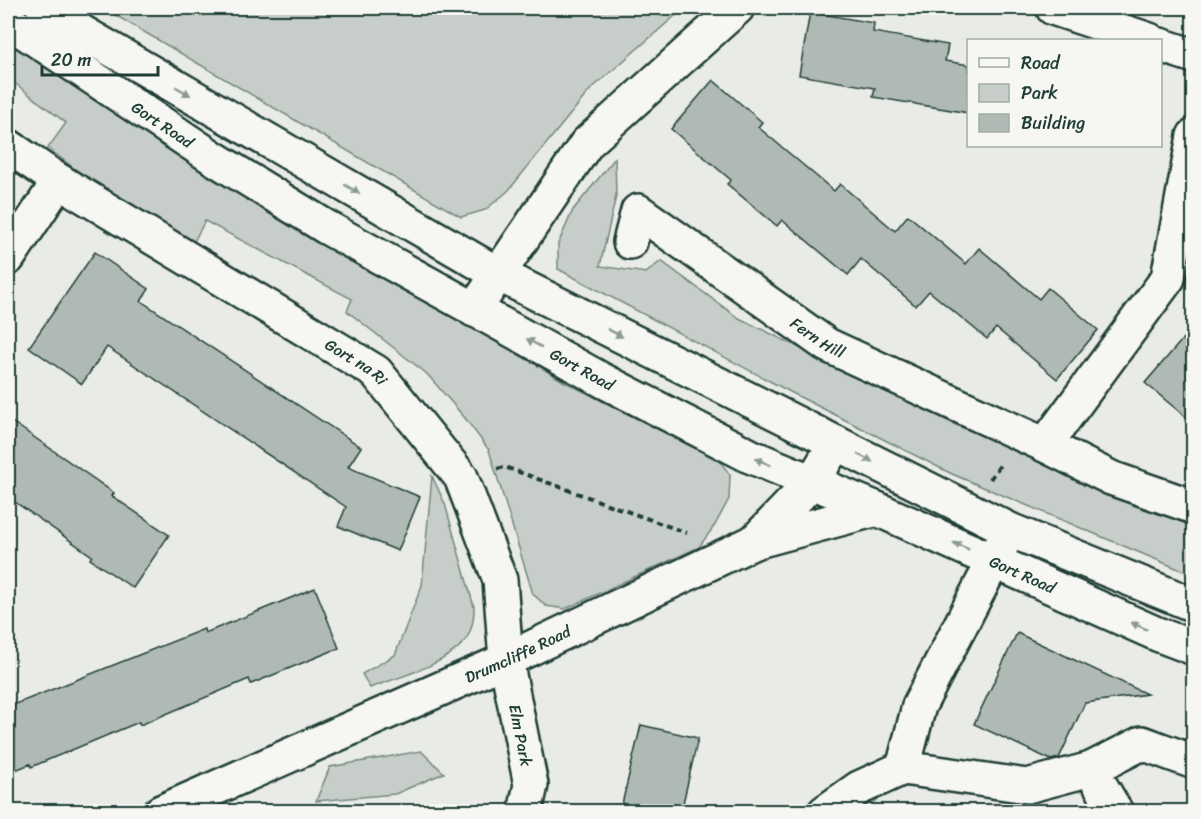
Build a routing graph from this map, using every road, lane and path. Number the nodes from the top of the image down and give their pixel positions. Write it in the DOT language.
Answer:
graph roads {
  1 [pos="43,8"];
  2 [pos="737,8"];
  3 [pos="1053,8"];
  4 [pos="8,21"];
  5 [pos="1146,39"];
  6 [pos="1162,45"];
  7 [pos="1194,56"];
  8 [pos="1194,136"];
  9 [pos="8,146"];
  10 [pos="59,181"];
  11 [pos="630,242"];
  12 [pos="8,258"];
  13 [pos="498,274"];
  14 [pos="474,309"];
  15 [pos="1034,440"];
  16 [pos="836,443"];
  17 [pos="461,477"];
  18 [pos="812,482"];
  19 [pos="1194,507"];
  20 [pos="877,509"];
  21 [pos="970,510"];
  22 [pos="1010,530"];
  23 [pos="754,542"];
  24 [pos="721,557"];
  25 [pos="994,561"];
  26 [pos="1194,605"];
  27 [pos="1194,648"];
  28 [pos="506,660"];
  29 [pos="1194,762"];
  30 [pos="903,768"];
  31 [pos="1091,769"];
  32 [pos="161,812"];
  33 [pos="525,812"];
  34 [pos="825,812"];
  35 [pos="1116,812"];
  1 -- 13 [label="street, one-way"];
  2 -- 13 [label="street"];
  3 -- 5 [label="street"];
  4 -- 14 [label="street, Gort Road"];
  6 -- 7 [label="street"];
  8 -- 15 [label="street"];
  9 -- 10 [label="street, Gort na Ri"];
  10 -- 12 [label="street"];
  10 -- 17 [label="street, Gort na Ri"];
  11 -- 15 [label="street, Fern Hill"];
  13 -- 14 [label="street"];
  13 -- 16 [label="street, one-way"];
  18 -- 14 [label="street, Gort Road, one-way"];
  15 -- 19 [label="street, Fern Hill"];
  15 -- 21 [label="path"];
  16 -- 18 [label="street"];
  16 -- 21 [label="street, one-way"];
  17 -- 24 [label="path"];
  17 -- 28 [label="street, Gort na Ri"];
  18 -- 20 [label="street, Gort Road"];
  18 -- 23 [label="street"];
  20 -- 23 [label="street, Drumcliffe Road"];
  25 -- 20 [label="street, Gort Road, one-way"];
  21 -- 22 [label="street"];
  22 -- 25 [label="street"];
  22 -- 26 [label="street"];
  23 -- 24 [label="street, Drumcliffe Road"];
  24 -- 28 [label="street, Drumcliffe Road"];
  27 -- 25 [label="street, Gort Road, one-way"];
  25 -- 30 [label="street"];
  28 -- 32 [label="street, Drumcliffe Road"];
  28 -- 33 [label="street, Elm Park"];
  29 -- 31 [label="street"];
  30 -- 31 [label="street"];
  30 -- 34 [label="street"];
  31 -- 35 [label="street"];
}
